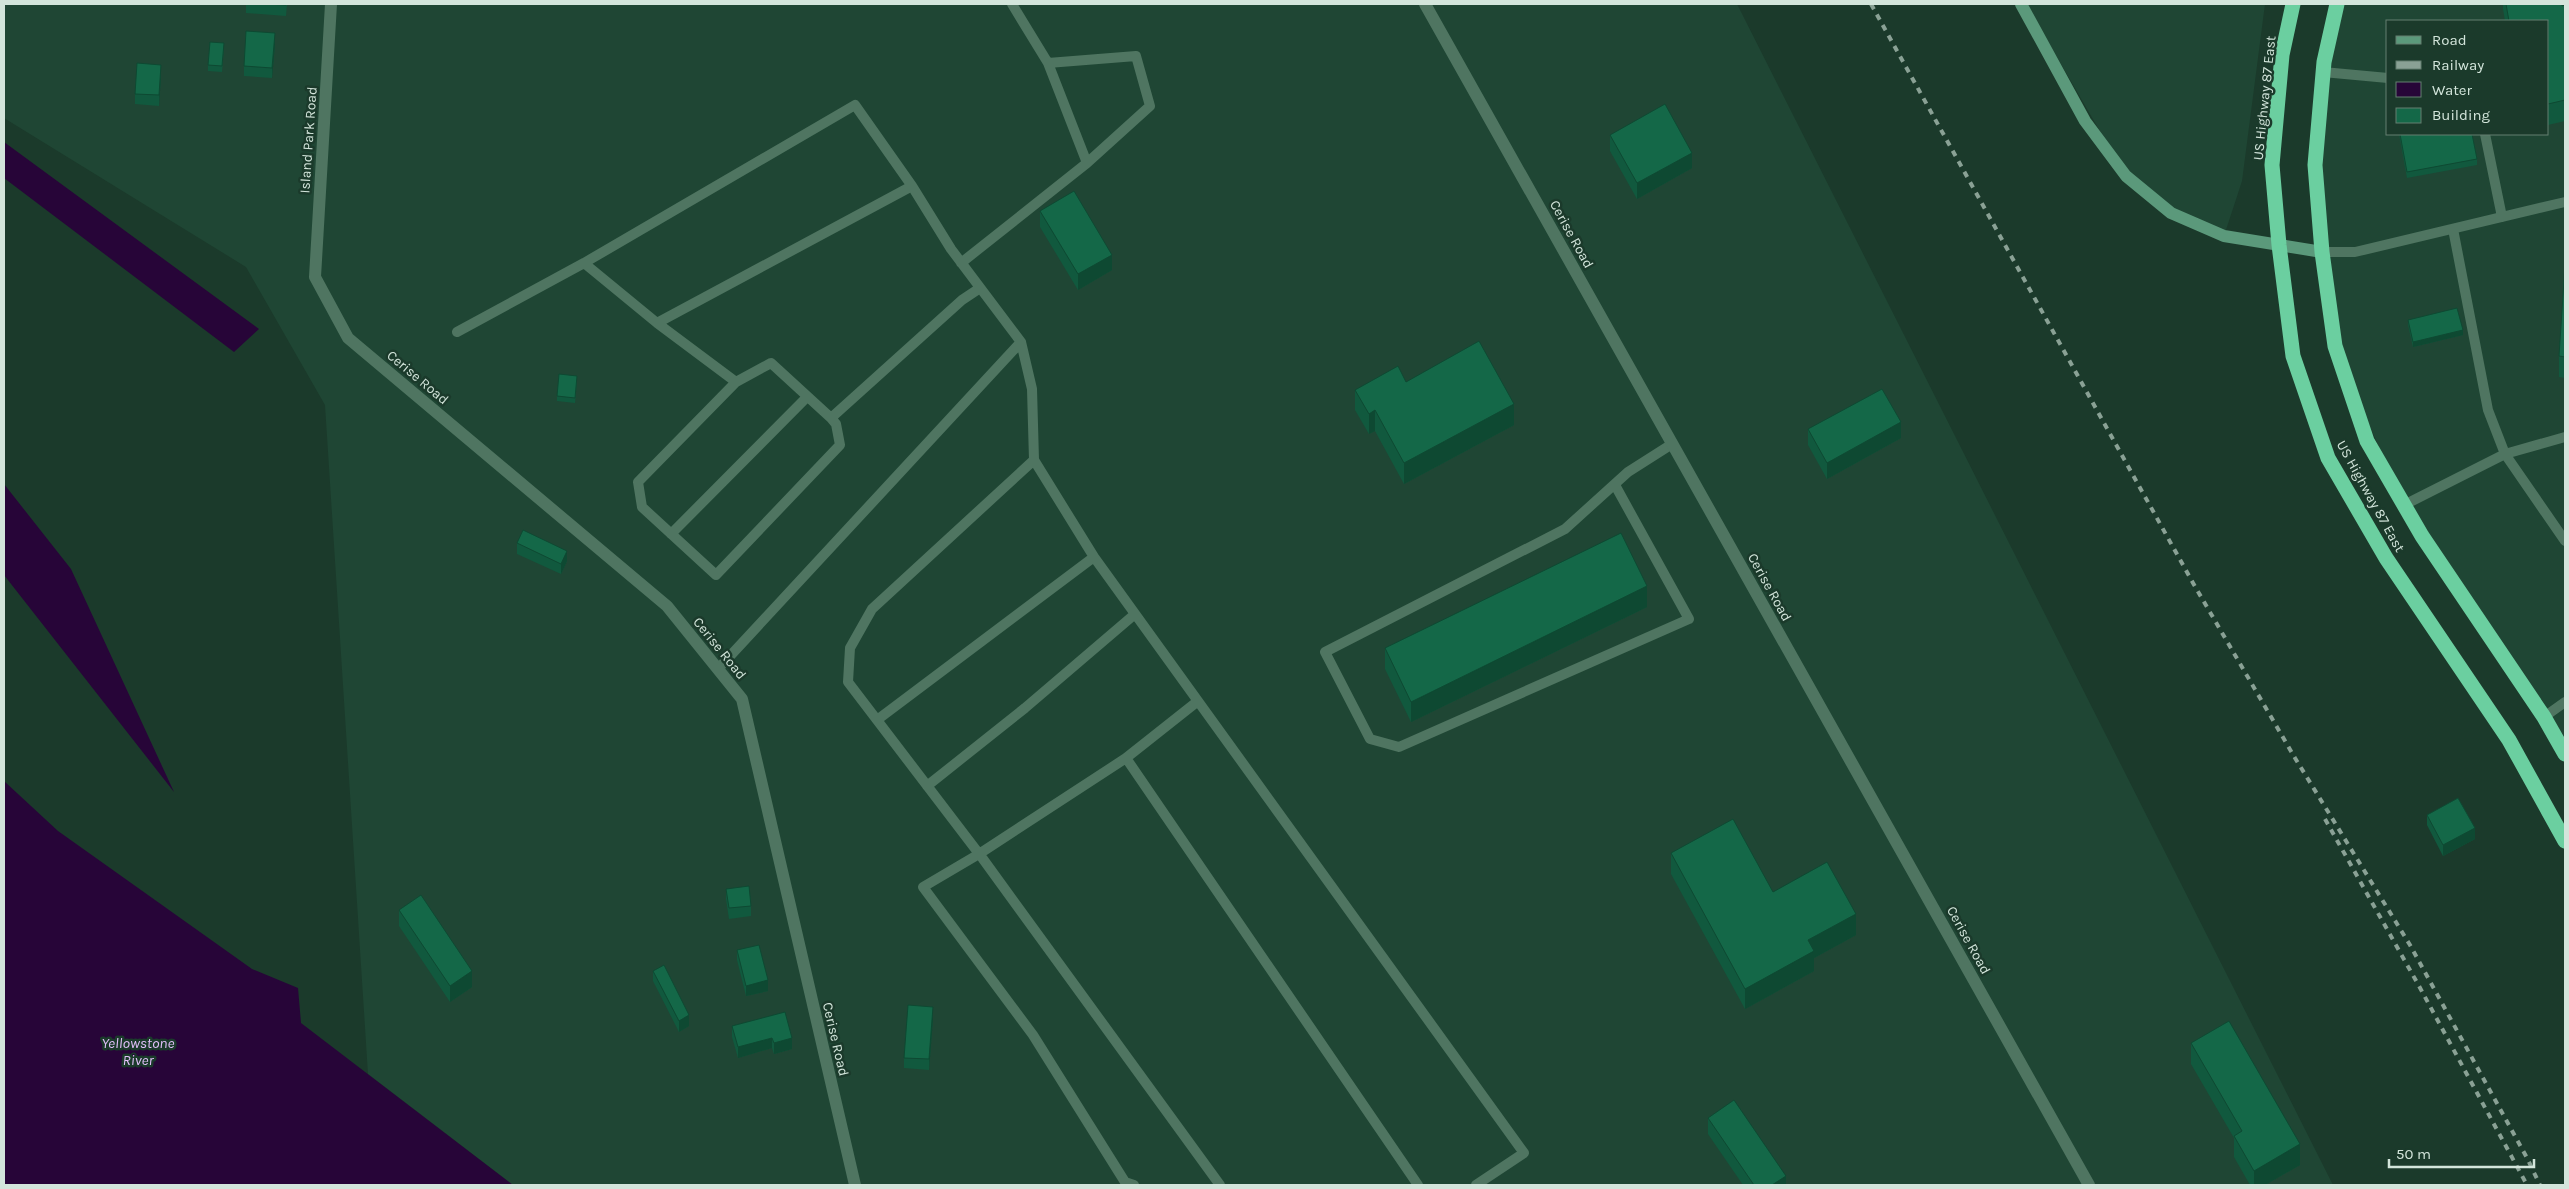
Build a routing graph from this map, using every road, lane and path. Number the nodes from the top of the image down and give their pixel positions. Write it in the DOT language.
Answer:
graph roads {
  1 [pos="332,4"];
  2 [pos="1012,4"];
  3 [pos="1425,4"];
  4 [pos="2021,4"];
  5 [pos="2293,4"];
  6 [pos="2337,4"];
  7 [pos="1048,63"];
  8 [pos="2323,72"];
  9 [pos="2386,78"];
  10 [pos="2485,135"];
  11 [pos="1086,164"];
  12 [pos="912,186"];
  13 [pos="2565,202"];
  14 [pos="2502,217"];
  15 [pos="2453,229"];
  16 [pos="2279,245"];
  17 [pos="2322,252"];
  18 [pos="584,263"];
  19 [pos="961,263"];
  20 [pos="314,278"];
  21 [pos="980,288"];
  22 [pos="657,324"];
  23 [pos="457,332"];
  24 [pos="1021,342"];
  25 [pos="736,382"];
  26 [pos="807,397"];
  27 [pos="831,418"];
  28 [pos="2565,438"];
  29 [pos="1672,444"];
  30 [pos="2505,454"];
  31 [pos="1034,460"];
  32 [pos="1615,485"];
  33 [pos="2404,505"];
  34 [pos="671,534"];
  35 [pos="2565,541"];
  36 [pos="1094,557"];
  37 [pos="1135,614"];
  38 [pos="718,669"];
  39 [pos="1198,701"];
  40 [pos="2565,702"];
  41 [pos="2544,717"];
  42 [pos="877,720"];
  43 [pos="2565,754"];
  44 [pos="1126,758"];
  45 [pos="927,786"];
  46 [pos="2565,841"];
  47 [pos="979,854"];
  48 [pos="854,1185"];
  49 [pos="1134,1185"];
  50 [pos="1220,1185"];
  51 [pos="1418,1185"];
  52 [pos="1476,1185"];
  53 [pos="2089,1185"];
  1 -- 20 [label="street, Island Park Road"];
  2 -- 7 [label="lane"];
  3 -- 29 [label="street, Cerise Road"];
  4 -- 16 [label="street"];
  5 -- 16 [label="highway, US Highway 87 East"];
  6 -- 8 [label="highway, US Highway 87 East"];
  7 -- 11 [label="lane"];
  7 -- 11 [label="lane"];
  8 -- 9 [label="lane"];
  8 -- 17 [label="highway, US Highway 87 East"];
  10 -- 14 [label="lane"];
  11 -- 19 [label="lane"];
  12 -- 18 [label="lane"];
  12 -- 19 [label="lane"];
  12 -- 22 [label="lane"];
  13 -- 14 [label="lane"];
  14 -- 15 [label="lane"];
  15 -- 17 [label="lane"];
  15 -- 30 [label="lane"];
  16 -- 17 [label="street"];
  16 -- 46 [label="highway, US Highway 87 East"];
  17 -- 33 [label="highway, US Highway 87 East"];
  18 -- 22 [label="lane"];
  18 -- 23 [label="lane"];
  19 -- 21 [label="lane"];
  20 -- 38 [label="street, Cerise Road"];
  21 -- 24 [label="lane"];
  21 -- 27 [label="lane"];
  22 -- 25 [label="lane"];
  24 -- 31 [label="lane"];
  24 -- 38 [label="lane"];
  25 -- 26 [label="lane"];
  25 -- 34 [label="lane"];
  26 -- 27 [label="lane"];
  26 -- 34 [label="lane"];
  27 -- 34 [label="lane"];
  28 -- 30 [label="lane"];
  29 -- 32 [label="lane"];
  29 -- 53 [label="street, Cerise Road"];
  30 -- 33 [label="lane"];
  30 -- 35 [label="lane"];
  31 -- 36 [label="lane"];
  31 -- 42 [label="lane"];
  32 -- 32 [label="lane"];
  33 -- 41 [label="highway, US Highway 87 East"];
  36 -- 37 [label="lane"];
  36 -- 42 [label="lane"];
  37 -- 39 [label="lane"];
  37 -- 45 [label="lane"];
  38 -- 48 [label="street, Cerise Road"];
  39 -- 44 [label="lane"];
  39 -- 52 [label="lane"];
  40 -- 41 [label="lane"];
  41 -- 43 [label="highway, US Highway 87 East"];
  42 -- 45 [label="lane"];
  44 -- 47 [label="lane"];
  44 -- 51 [label="lane"];
  45 -- 47 [label="lane"];
  47 -- 49 [label="lane"];
  47 -- 50 [label="lane"];
}
